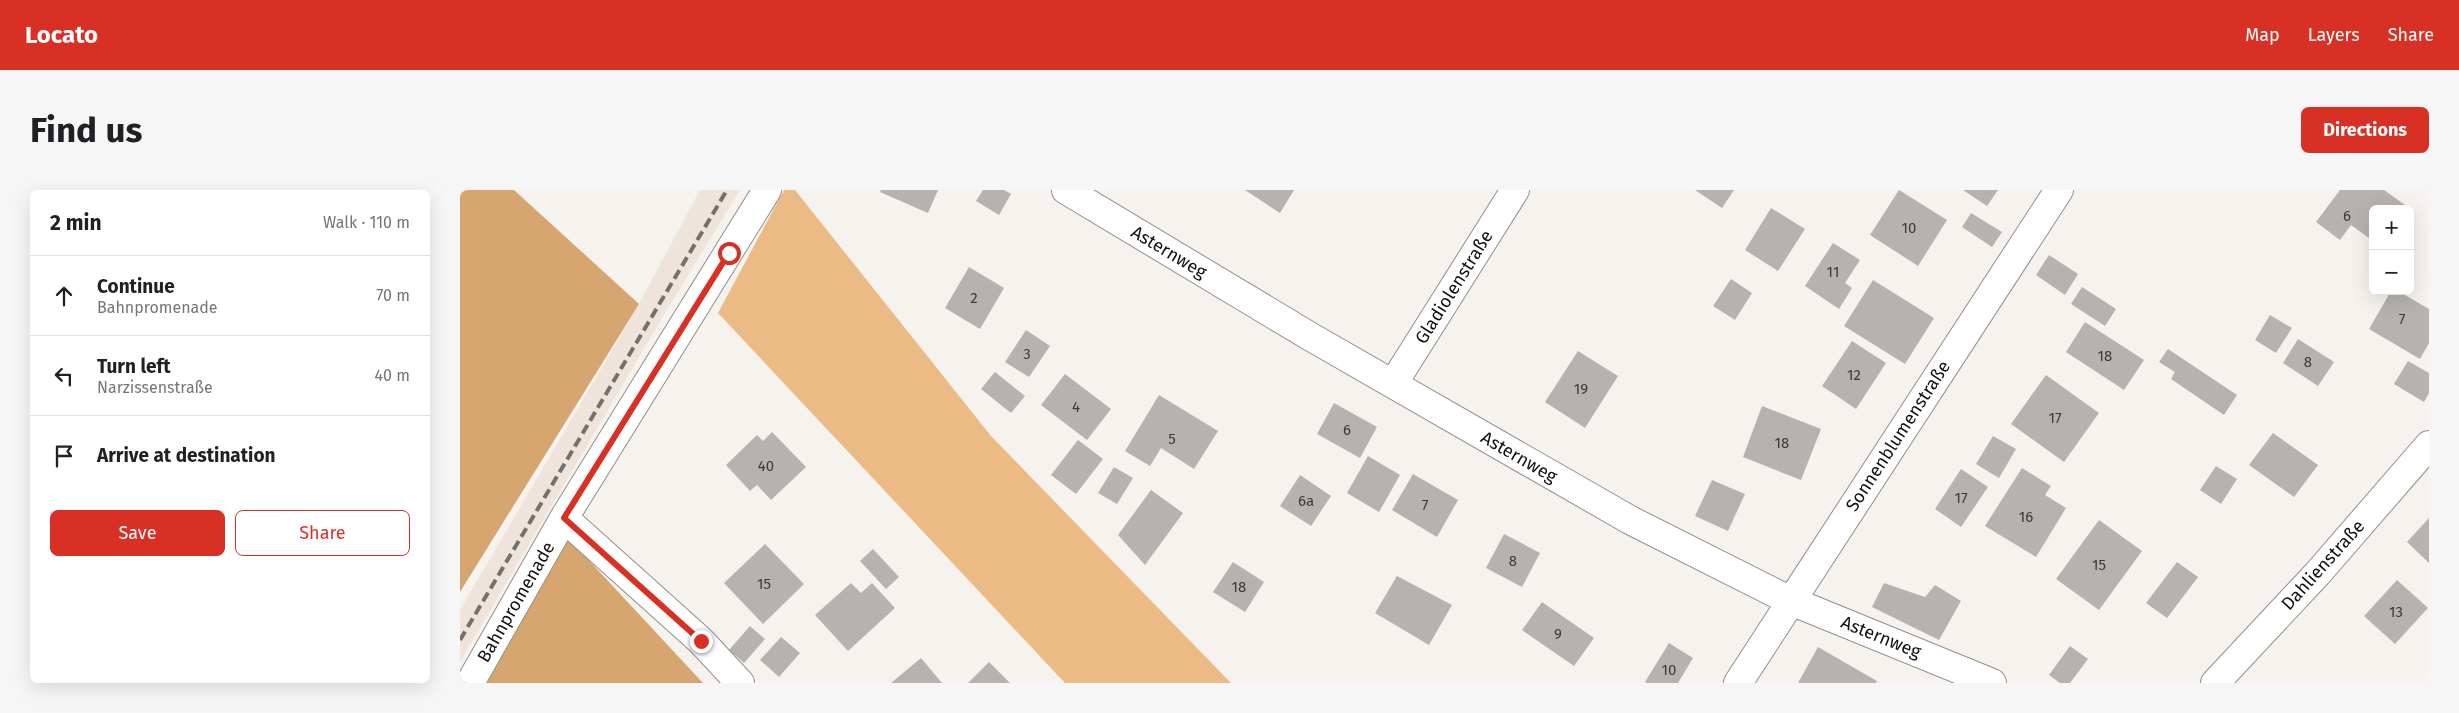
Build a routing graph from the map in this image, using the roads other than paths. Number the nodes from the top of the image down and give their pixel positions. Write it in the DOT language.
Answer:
graph roads {
  1 [pos="767,190"];
  2 [pos="1066,190"];
  3 [pos="1515,190"];
  4 [pos="2060,190"];
  5 [pos="1393,384"];
  6 [pos="2429,445"];
  7 [pos="564,518"];
  8 [pos="1791,601"];
  9 [pos="470,683"];
  10 [pos="740,683"];
  11 [pos="1738,683"];
  12 [pos="1992,683"];
  13 [pos="2215,683"];
  1 -- 7 [label="street, Bahnpromenade"];
  2 -- 5 [label="street, Asternweg"];
  3 -- 5 [label="street, Gladiolenstraße"];
  4 -- 8 [label="street, Sonnenblumenstraße"];
  5 -- 8 [label="street, Asternweg"];
  6 -- 13 [label="street, Dahlienstraße"];
  7 -- 9 [label="street, Bahnpromenade"];
  7 -- 10 [label="street"];
  8 -- 11 [label="street, Sonnenblumenstraße"];
  8 -- 12 [label="street, Asternweg"];
}
